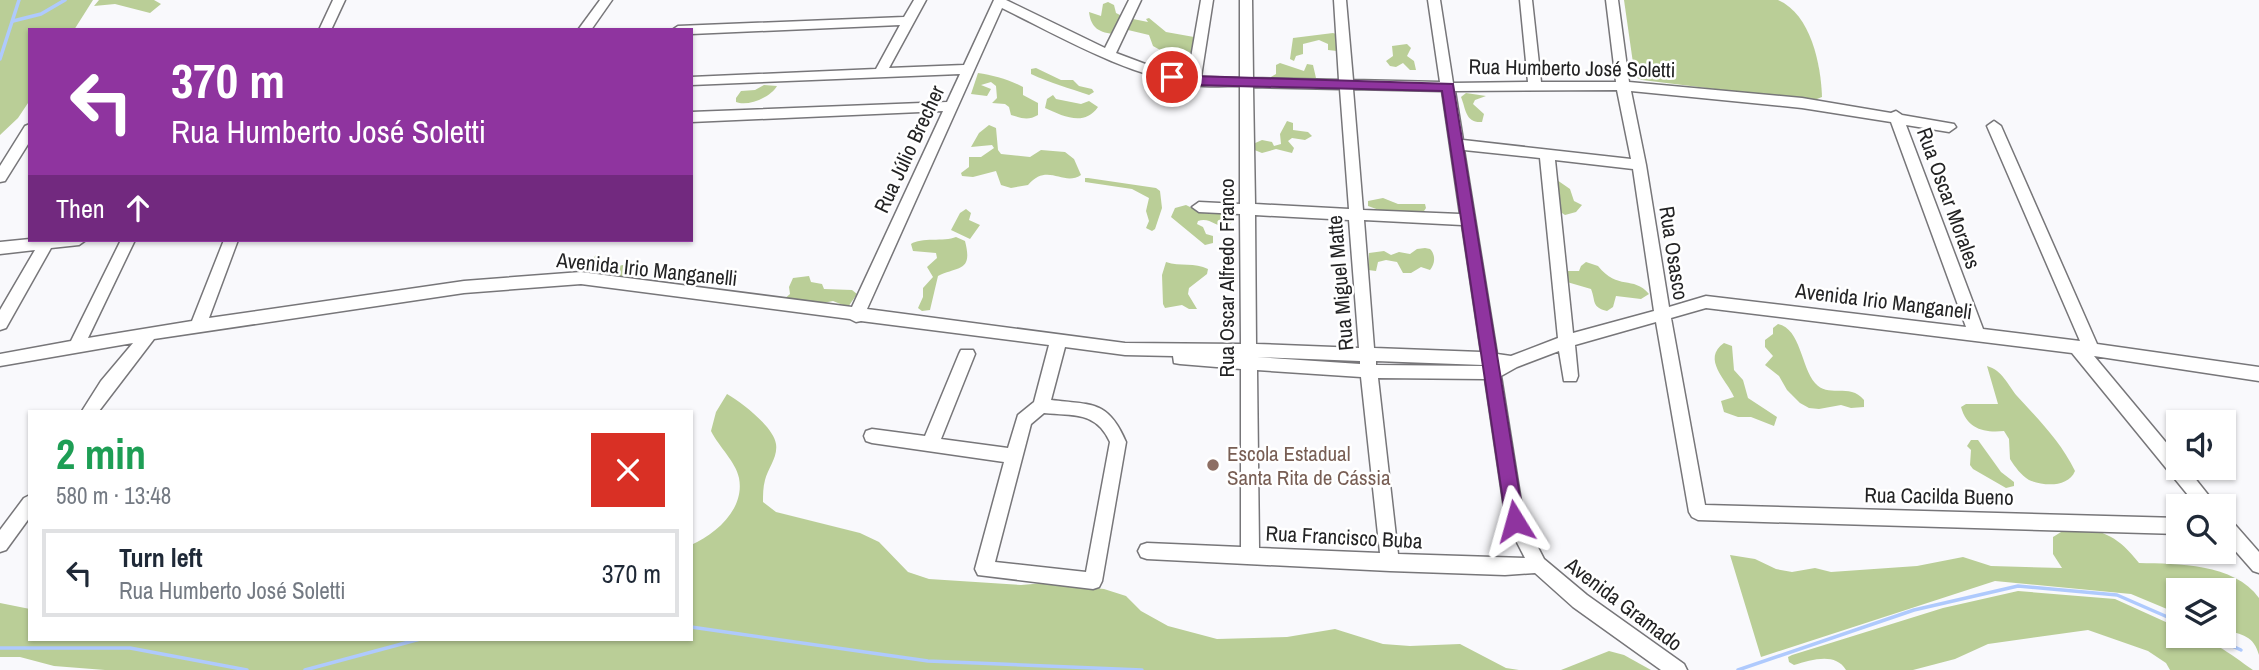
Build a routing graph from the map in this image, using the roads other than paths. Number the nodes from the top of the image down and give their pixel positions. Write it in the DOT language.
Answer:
graph roads {
  1 [pos="339,0"];
  2 [pos="606,0"];
  3 [pos="920,0"];
  4 [pos="1135,0"];
  5 [pos="1206,0"];
  6 [pos="1246,0"];
  7 [pos="1340,0"];
  8 [pos="1434,0"];
  9 [pos="1526,0"];
  10 [pos="1612,0"];
  11 [pos="999,1"];
  12 [pos="907,21"];
  13 [pos="326,28"];
  14 [pos="585,28"];
  15 [pos="693,29"];
  16 [pos="1109,53"];
  17 [pos="969,69"];
  18 [pos="880,73"];
  19 [pos="693,80"];
  20 [pos="1245,80"];
  21 [pos="1194,81"];
  22 [pos="1347,83"];
  23 [pos="1623,86"];
  24 [pos="1448,87"];
  25 [pos="1535,87"];
  26 [pos="951,106"];
  27 [pos="1896,116"];
  28 [pos="693,117"];
  29 [pos="1994,126"];
  30 [pos="1949,127"];
  31 [pos="28,132"];
  32 [pos="1458,144"];
  33 [pos="1547,155"];
  34 [pos="1639,165"];
  35 [pos="0,177"];
  36 [pos="1199,207"];
  37 [pos="1246,210"];
  38 [pos="1356,214"];
  39 [pos="1468,220"];
  40 [pos="40,242"];
  41 [pos="46,242"];
  42 [pos="127,242"];
  43 [pos="230,242"];
  44 [pos="0,248"];
  45 [pos="1662,313"];
  46 [pos="856,316"];
  47 [pos="0,324"];
  48 [pos="198,326"];
  49 [pos="149,334"];
  50 [pos="1977,335"];
  51 [pos="1058,342"];
  52 [pos="1565,342"];
  53 [pos="77,345"];
  54 [pos="2084,348"];
  55 [pos="967,354"];
  56 [pos="1247,357"];
  57 [pos="0,360"];
  58 [pos="1368,363"];
  59 [pos="1492,366"];
  60 [pos="2259,374"];
  61 [pos="1570,376"];
  62 [pos="1041,406"];
  63 [pos="91,410"];
  64 [pos="872,436"];
  65 [pos="930,445"];
  66 [pos="1014,456"];
  67 [pos="2199,494"];
  68 [pos="28,506"];
  69 [pos="1698,512"];
  70 [pos="2166,526"];
  71 [pos="2236,539"];
  72 [pos="0,544"];
  73 [pos="1147,551"];
  74 [pos="1250,556"];
  75 [pos="1390,563"];
  76 [pos="1538,565"];
  77 [pos="2259,565"];
  78 [pos="1677,670"];
  1 -- 13 [label="street"];
  2 -- 14 [label="street"];
  3 -- 12 [label="street"];
  4 -- 16 [label="street"];
  5 -- 21 [label="street"];
  6 -- 20 [label="street, Rua Oscar Alfredo Franco"];
  7 -- 22 [label="street, Rua Miguel Matte"];
  8 -- 24 [label="street, Avenida Gramado"];
  9 -- 25 [label="street"];
  10 -- 23 [label="street, Rua Osasco"];
  11 -- 16 [label="street, Rua Humberto José Soletti"];
  11 -- 17 [label="street, Rua Júlio Brecher"];
  12 -- 15 [label="street"];
  12 -- 18 [label="street"];
  16 -- 21 [label="street, Rua Humberto José Soletti"];
  17 -- 18 [label="street"];
  17 -- 26 [label="street, Rua Júlio Brecher"];
  18 -- 19 [label="street"];
  20 -- 21 [label="street, Rua Humberto José Soletti"];
  20 -- 22 [label="street, Rua Humberto José Soletti"];
  20 -- 37 [label="street, Rua Oscar Alfredo Franco"];
  22 -- 24 [label="street, Rua Humberto José Soletti"];
  22 -- 38 [label="street, Rua Miguel Matte"];
  23 -- 25 [label="street, Rua Humberto José Soletti"];
  23 -- 27 [label="street, Rua Humberto José Soletti"];
  23 -- 34 [label="street, Rua Osasco"];
  24 -- 25 [label="street, Rua Humberto José Soletti"];
  24 -- 32 [label="street, Avenida Gramado"];
  26 -- 28 [label="street"];
  26 -- 46 [label="street, Rua Júlio Brecher"];
  27 -- 30 [label="street, Rua Humberto José Soletti"];
  27 -- 50 [label="street, Rua Oscar Morales"];
  29 -- 54 [label="street"];
  31 -- 35 [label="street"];
  32 -- 33 [label="street"];
  32 -- 39 [label="street, Avenida Gramado"];
  33 -- 34 [label="street"];
  33 -- 52 [label="street"];
  34 -- 45 [label="street, Rua Osasco"];
  36 -- 37 [label="street"];
  37 -- 38 [label="street"];
  37 -- 56 [label="street, Rua Oscar Alfredo Franco"];
  38 -- 39 [label="street"];
  38 -- 58 [label="street, Rua Miguel Matte"];
  39 -- 59 [label="street, Avenida Gramado"];
  40 -- 44 [label="street"];
  41 -- 47 [label="street"];
  42 -- 53 [label="street"];
  43 -- 48 [label="street"];
  45 -- 50 [label="street, Avenida Irio Manganeli"];
  45 -- 52 [label="street, Avenida Irio Manganeli"];
  45 -- 69 [label="street, Rua Osasco"];
  46 -- 48 [label="street, Avenida Irio Manganelli"];
  46 -- 51 [label="street, Avenida Irio Manganelli"];
  48 -- 49 [label="street, Avenida Irio Manganelli"];
  49 -- 53 [label="street, Avenida Irio Manganelli"];
  49 -- 63 [label="street"];
  50 -- 54 [label="street, Avenida Irio Manganeli"];
  51 -- 56 [label="street, Avenida Irio Manganelli"];
  51 -- 62 [label="street"];
  52 -- 59 [label="street, Avenida Irio Manganeli"];
  52 -- 61 [label="street"];
  53 -- 57 [label="street, Avenida Irio Manganelli"];
  54 -- 60 [label="street, Avenida Irio Manganeli"];
  54 -- 67 [label="street"];
  55 -- 65 [label="street"];
  56 -- 58 [label="street, Avenida Irio Manganelli"];
  56 -- 74 [label="street, Rua Oscar Alfredo Franco"];
  58 -- 59 [label="street, Avenida Irio Manganelli"];
  58 -- 75 [label="street, Rua Miguel Matte"];
  59 -- 76 [label="street, Avenida Gramado"];
  62 -- 66 [label="street"];
  62 -- 66 [label="street"];
  64 -- 65 [label="street"];
  65 -- 66 [label="street"];
  68 -- 72 [label="street"];
  69 -- 70 [label="street, Rua Cacilda Bueno"];
  71 -- 77 [label="street"];
  73 -- 74 [label="street, Rua Francisco Buba"];
  74 -- 75 [label="street, Rua Francisco Buba"];
  75 -- 76 [label="street, Rua Francisco Buba"];
  76 -- 78 [label="street, Avenida Gramado"];
}
